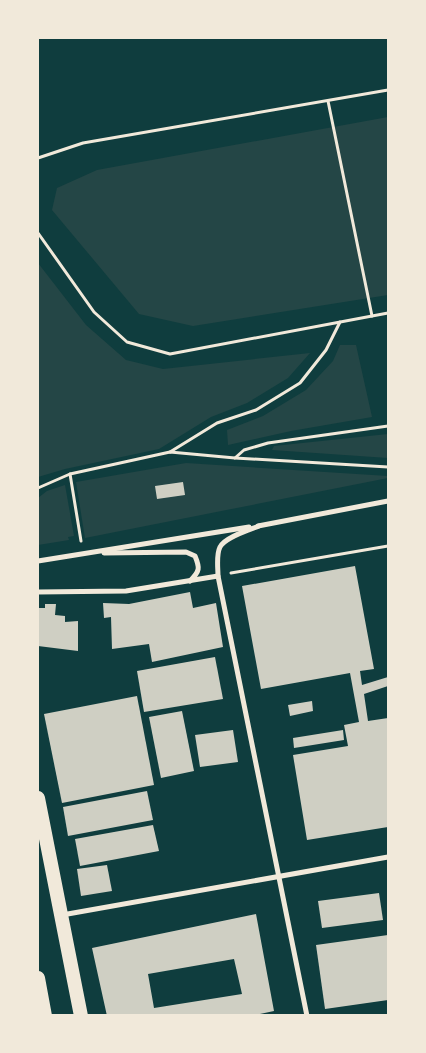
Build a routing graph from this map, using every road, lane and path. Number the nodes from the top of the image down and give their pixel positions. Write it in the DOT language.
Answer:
graph roads {
  1 [pos="388,90"];
  2 [pos="328,101"];
  3 [pos="38,158"];
  4 [pos="38,233"];
  5 [pos="388,313"];
  6 [pos="372,316"];
  7 [pos="341,322"];
  8 [pos="388,426"];
  9 [pos="170,452"];
  10 [pos="236,458"];
  11 [pos="388,467"];
  12 [pos="70,474"];
  13 [pos="38,488"];
  14 [pos="388,501"];
  15 [pos="259,526"];
  16 [pos="388,546"];
  17 [pos="83,554"];
  18 [pos="38,561"];
  19 [pos="218,576"];
  20 [pos="190,581"];
  21 [pos="38,592"];
  22 [pos="38,798"];
  23 [pos="388,857"];
  24 [pos="278,876"];
  25 [pos="61,915"];
  26 [pos="38,978"];
  27 [pos="45,1016"];
  28 [pos="81,1016"];
  29 [pos="306,1016"];
  1 -- 2 [label="path"];
  2 -- 3 [label="path"];
  2 -- 6 [label="path"];
  4 -- 7 [label="path"];
  5 -- 6 [label="path"];
  6 -- 7 [label="path"];
  7 -- 9 [label="path"];
  8 -- 10 [label="path"];
  9 -- 10 [label="path"];
  9 -- 12 [label="path"];
  10 -- 11 [label="path"];
  12 -- 13 [label="path"];
  12 -- 17 [label="path"];
  14 -- 15 [label="street"];
  15 -- 17 [label="street"];
  15 -- 19 [label="street"];
  16 -- 19 [label="path"];
  17 -- 18 [label="street"];
  17 -- 20 [label="street"];
  19 -- 20 [label="street"];
  19 -- 24 [label="street"];
  20 -- 21 [label="street"];
  22 -- 25 [label="highway"];
  23 -- 24 [label="street"];
  24 -- 25 [label="street"];
  24 -- 29 [label="street"];
  25 -- 28 [label="highway"];
  26 -- 27 [label="highway"];
}
